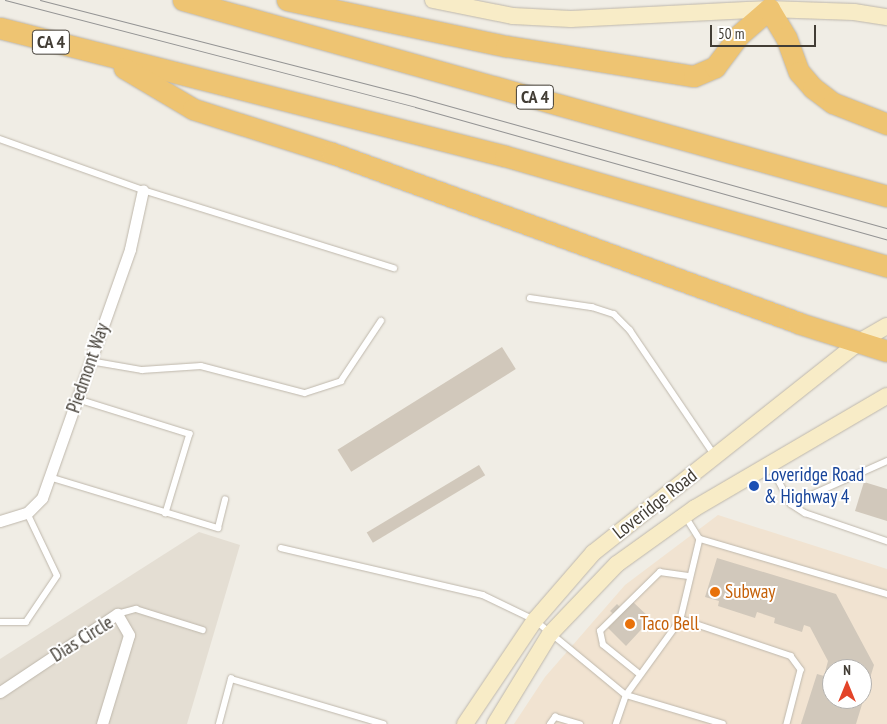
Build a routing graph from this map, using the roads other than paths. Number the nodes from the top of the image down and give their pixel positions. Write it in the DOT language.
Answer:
graph roads {
  1 [pos="183,0"];
  2 [pos="288,0"];
  3 [pos="433,0"];
  4 [pos="768,4"];
  5 [pos="887,17"];
  6 [pos="0,28"];
  7 [pos="102,56"];
  8 [pos="887,124"];
  9 [pos="0,139"];
  10 [pos="143,190"];
  11 [pos="887,196"];
  12 [pos="887,266"];
  13 [pos="394,268"];
  14 [pos="530,298"];
  15 [pos="381,321"];
  16 [pos="887,326"];
  17 [pos="859,342"];
  18 [pos="887,351"];
  19 [pos="90,361"];
  20 [pos="887,396"];
  21 [pos="77,399"];
  22 [pos="715,456"];
  23 [pos="887,461"];
  24 [pos="770,464"];
  25 [pos="50,477"];
  26 [pos="224,500"];
  27 [pos="791,504"];
  28 [pos="27,513"];
  29 [pos="166,513"];
  30 [pos="685,514"];
  31 [pos="0,521"];
  32 [pos="700,538"];
  33 [pos="887,541"];
  34 [pos="282,548"];
  35 [pos="690,576"];
  36 [pos="887,594"];
  37 [pos="117,614"];
  38 [pos="680,619"];
  39 [pos="535,620"];
  40 [pos="0,622"];
  41 [pos="203,630"];
  42 [pos="550,634"];
  43 [pos="640,674"];
  44 [pos="0,692"];
  45 [pos="626,695"];
  46 [pos="102,724"];
  47 [pos="219,724"];
  48 [pos="384,724"];
  49 [pos="465,724"];
  50 [pos="495,724"];
  51 [pos="550,724"];
  52 [pos="580,724"];
  53 [pos="616,724"];
  54 [pos="723,724"];
  55 [pos="787,724"];
  1 -- 11 [label="highway, CA 4"];
  2 -- 4 [label="highway"];
  3 -- 4 [label="main road"];
  4 -- 5 [label="main road"];
  4 -- 8 [label="highway"];
  6 -- 7 [label="highway, CA 4"];
  7 -- 12 [label="highway, CA 4"];
  7 -- 17 [label="highway"];
  9 -- 10 [label="lane"];
  10 -- 13 [label="lane"];
  10 -- 19 [label="street, Piedmont Way"];
  14 -- 22 [label="lane"];
  15 -- 19 [label="lane"];
  16 -- 17 [label="main road, Loveridge Road"];
  17 -- 18 [label="highway"];
  17 -- 22 [label="main road, Loveridge Road"];
  19 -- 21 [label="street, Piedmont Way"];
  20 -- 24 [label="main road, Loveridge Road"];
  21 -- 25 [label="street, Piedmont Way"];
  21 -- 29 [label="lane"];
  22 -- 39 [label="main road, Loveridge Road"];
  23 -- 27 [label="lane"];
  24 -- 27 [label="lane"];
  24 -- 30 [label="main road, Loveridge Road"];
  25 -- 28 [label="street, Piedmont Way"];
  25 -- 29 [label="lane"];
  26 -- 29 [label="lane"];
  27 -- 33 [label="lane"];
  28 -- 31 [label="street"];
  28 -- 40 [label="lane"];
  30 -- 32 [label="lane"];
  30 -- 42 [label="main road, Loveridge Road"];
  32 -- 35 [label="lane"];
  32 -- 36 [label="lane"];
  34 -- 39 [label="lane"];
  35 -- 38 [label="lane"];
  35 -- 43 [label="lane"];
  37 -- 41 [label="lane"];
  37 -- 44 [label="street, Dias Circle"];
  37 -- 46 [label="street, Dias Circle"];
  38 -- 43 [label="lane"];
  38 -- 55 [label="lane"];
  39 -- 42 [label="lane"];
  39 -- 49 [label="main road, Loveridge Road"];
  42 -- 45 [label="lane"];
  42 -- 50 [label="main road, Loveridge Road"];
  43 -- 45 [label="lane"];
  45 -- 53 [label="lane"];
  45 -- 54 [label="lane"];
  47 -- 48 [label="lane"];
  51 -- 52 [label="lane"];
}
